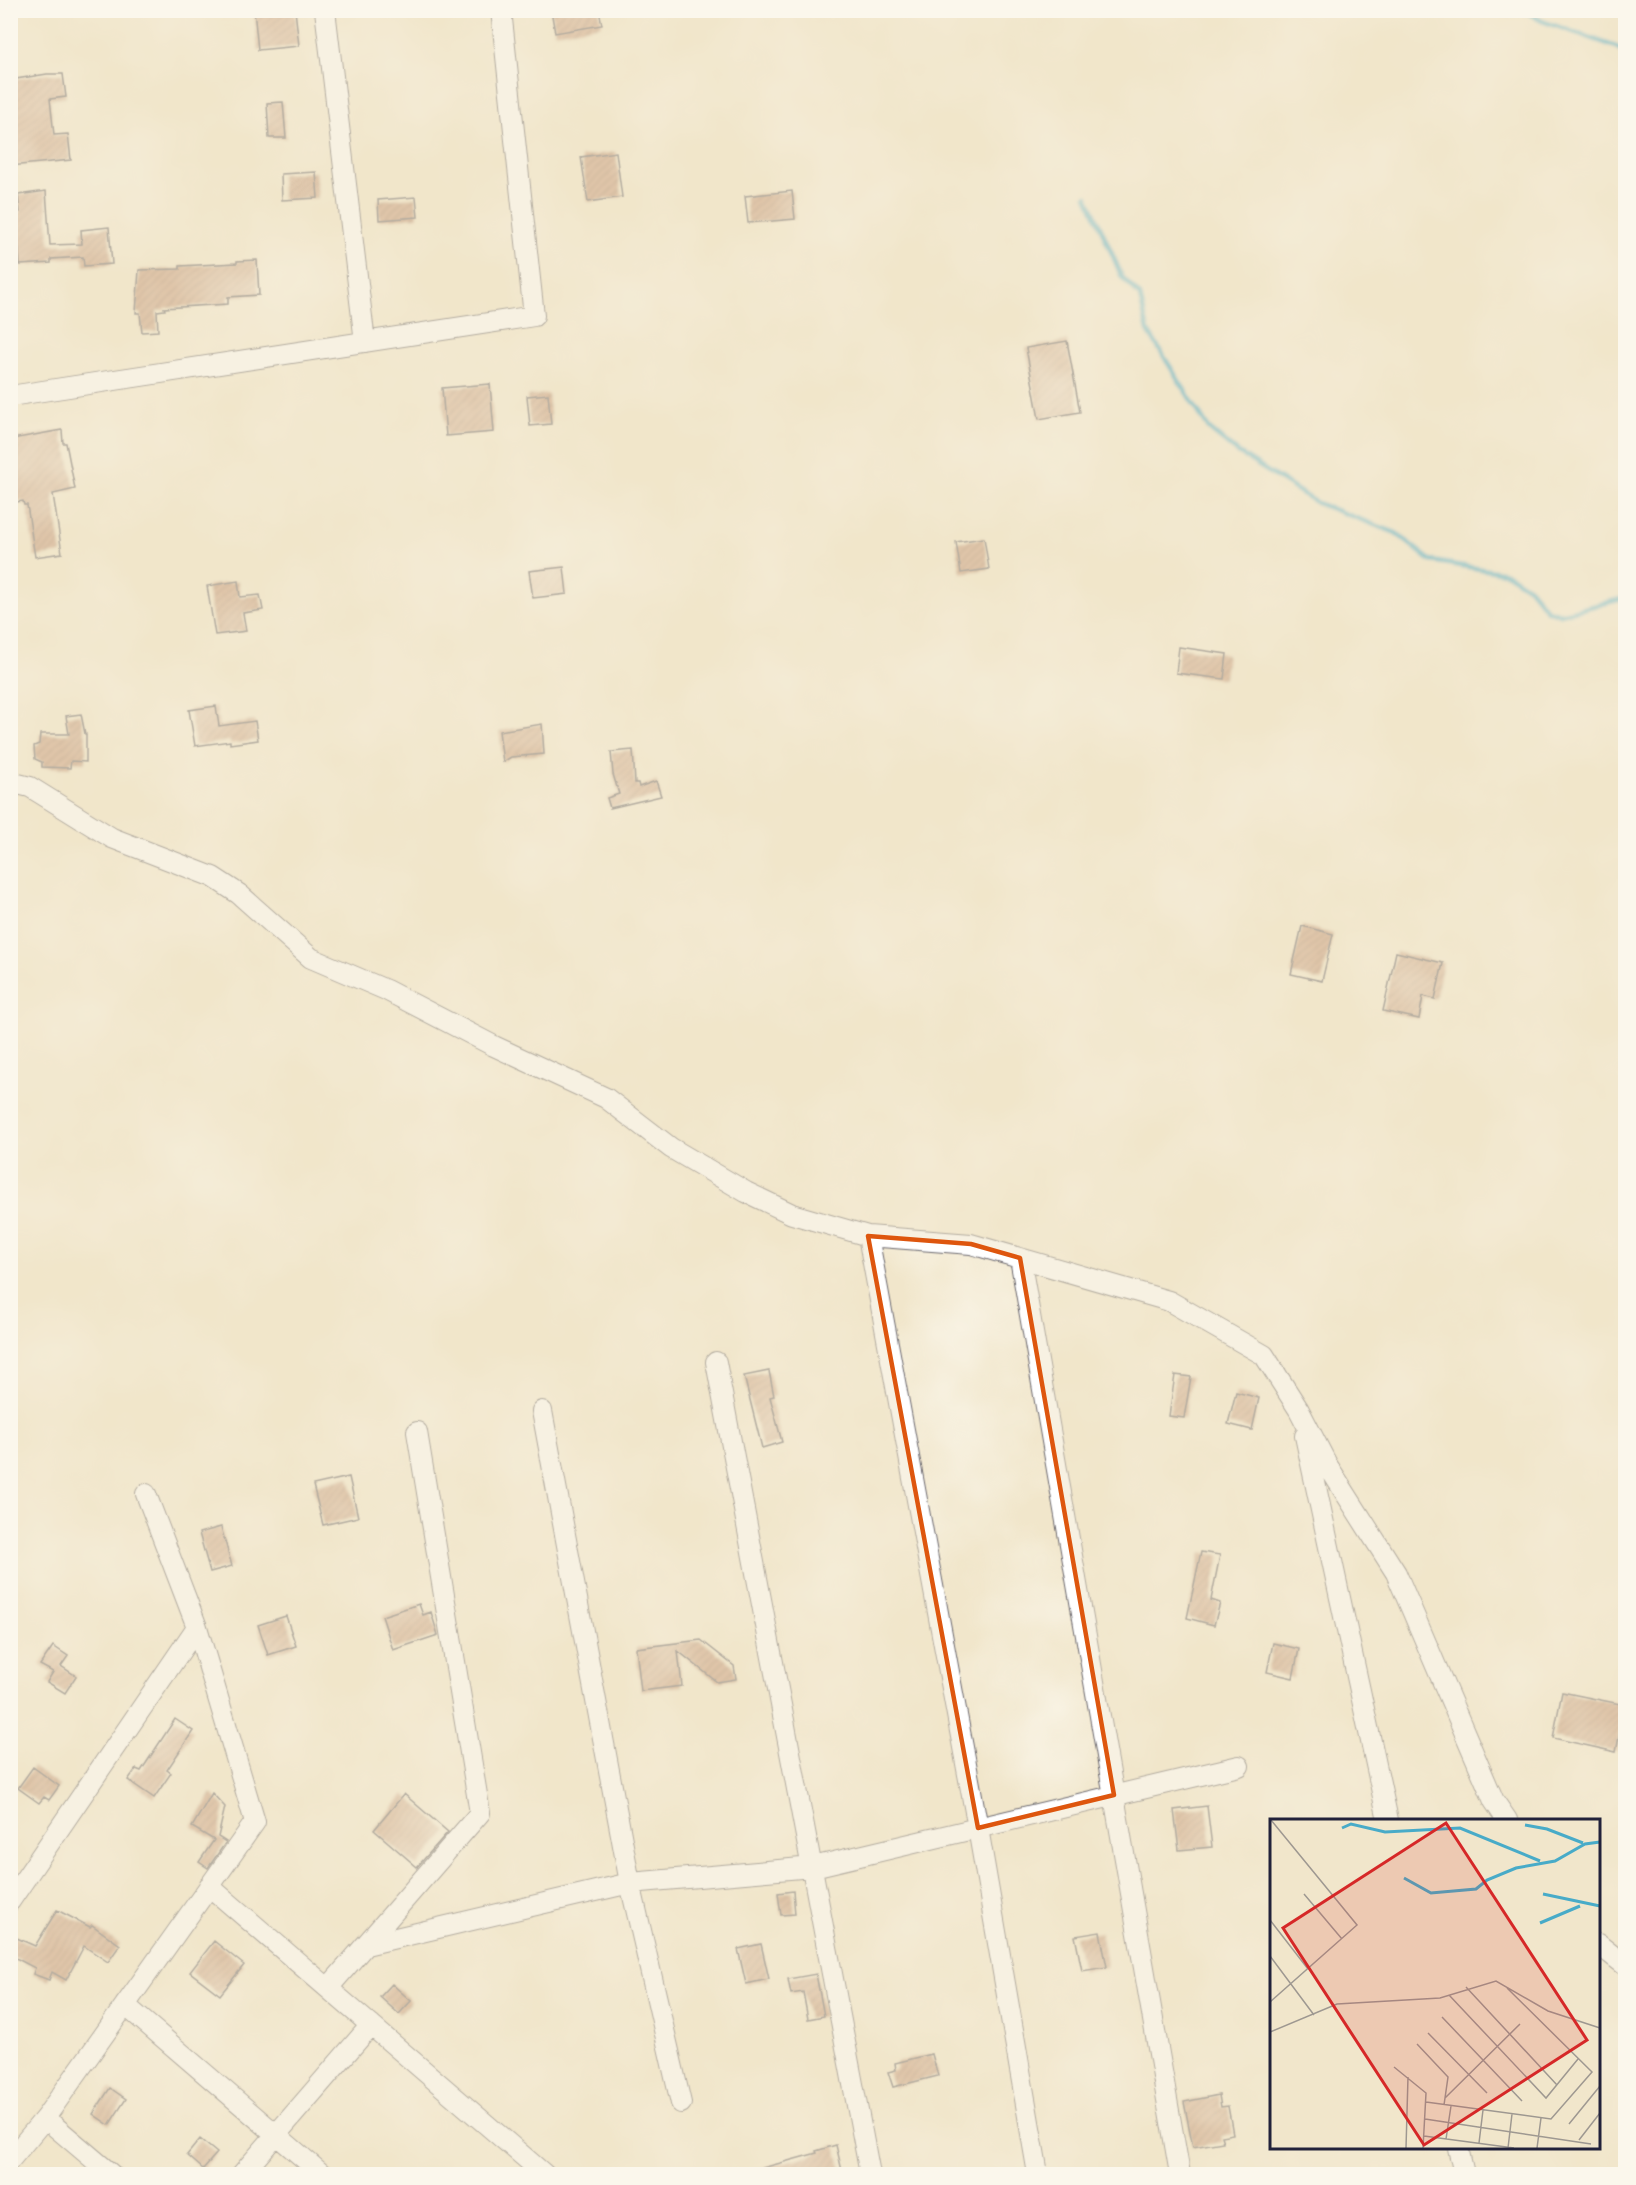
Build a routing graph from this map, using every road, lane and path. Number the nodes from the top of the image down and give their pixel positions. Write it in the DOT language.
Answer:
graph roads {
  1 [pos="325,10"];
  2 [pos="501,10"];
  3 [pos="365,342"];
  4 [pos="10,396"];
  5 [pos="10,782"];
  6 [pos="868,1236"];
  7 [pos="1020,1258"];
  8 [pos="716,1362"];
  9 [pos="1299,1410"];
  10 [pos="542,1411"];
  11 [pos="417,1432"];
  12 [pos="146,1494"];
  13 [pos="197,1627"];
  14 [pos="1239,1766"];
  15 [pos="1114,1795"];
  16 [pos="1388,1819"];
  17 [pos="1506,1819"];
  18 [pos="978,1828"];
  19 [pos="813,1867"];
  20 [pos="630,1883"];
  21 [pos="209,1886"];
  22 [pos="10,1901"];
  23 [pos="366,1945"];
  24 [pos="1600,1945"];
  25 [pos="1626,1966"];
  26 [pos="328,1988"];
  27 [pos="125,2005"];
  28 [pos="371,2025"];
  29 [pos="681,2103"];
  30 [pos="45,2118"];
  31 [pos="276,2135"];
  32 [pos="1458,2149"];
  33 [pos="10,2160"];
  34 [pos="111,2175"];
  35 [pos="242,2175"];
  36 [pos="322,2175"];
  37 [pos="544,2175"];
  38 [pos="870,2175"];
  39 [pos="1038,2175"];
  40 [pos="1180,2175"];
  41 [pos="1464,2175"];
  1 -- 3 [label="street"];
  2 -- 3 [label="street"];
  3 -- 4 [label="street"];
  5 -- 6 [label="street"];
  6 -- 7 [label="street"];
  6 -- 18 [label="street"];
  7 -- 9 [label="street"];
  7 -- 15 [label="street"];
  8 -- 19 [label="street"];
  9 -- 16 [label="street"];
  9 -- 17 [label="street"];
  10 -- 20 [label="street"];
  11 -- 23 [label="street"];
  12 -- 13 [label="street"];
  13 -- 21 [label="street"];
  13 -- 22 [label="street"];
  14 -- 15 [label="street"];
  15 -- 18 [label="street"];
  15 -- 40 [label="street"];
  18 -- 19 [label="street"];
  18 -- 39 [label="street"];
  19 -- 20 [label="street"];
  19 -- 38 [label="street"];
  20 -- 23 [label="street"];
  20 -- 29 [label="street"];
  21 -- 26 [label="street"];
  21 -- 27 [label="street"];
  23 -- 26 [label="street"];
  24 -- 25 [label="street"];
  26 -- 28 [label="street"];
  27 -- 30 [label="street"];
  27 -- 31 [label="street"];
  28 -- 31 [label="street"];
  28 -- 37 [label="street"];
  30 -- 33 [label="street"];
  30 -- 34 [label="street"];
  31 -- 35 [label="street"];
  31 -- 36 [label="street"];
  32 -- 41 [label="street"];
}
